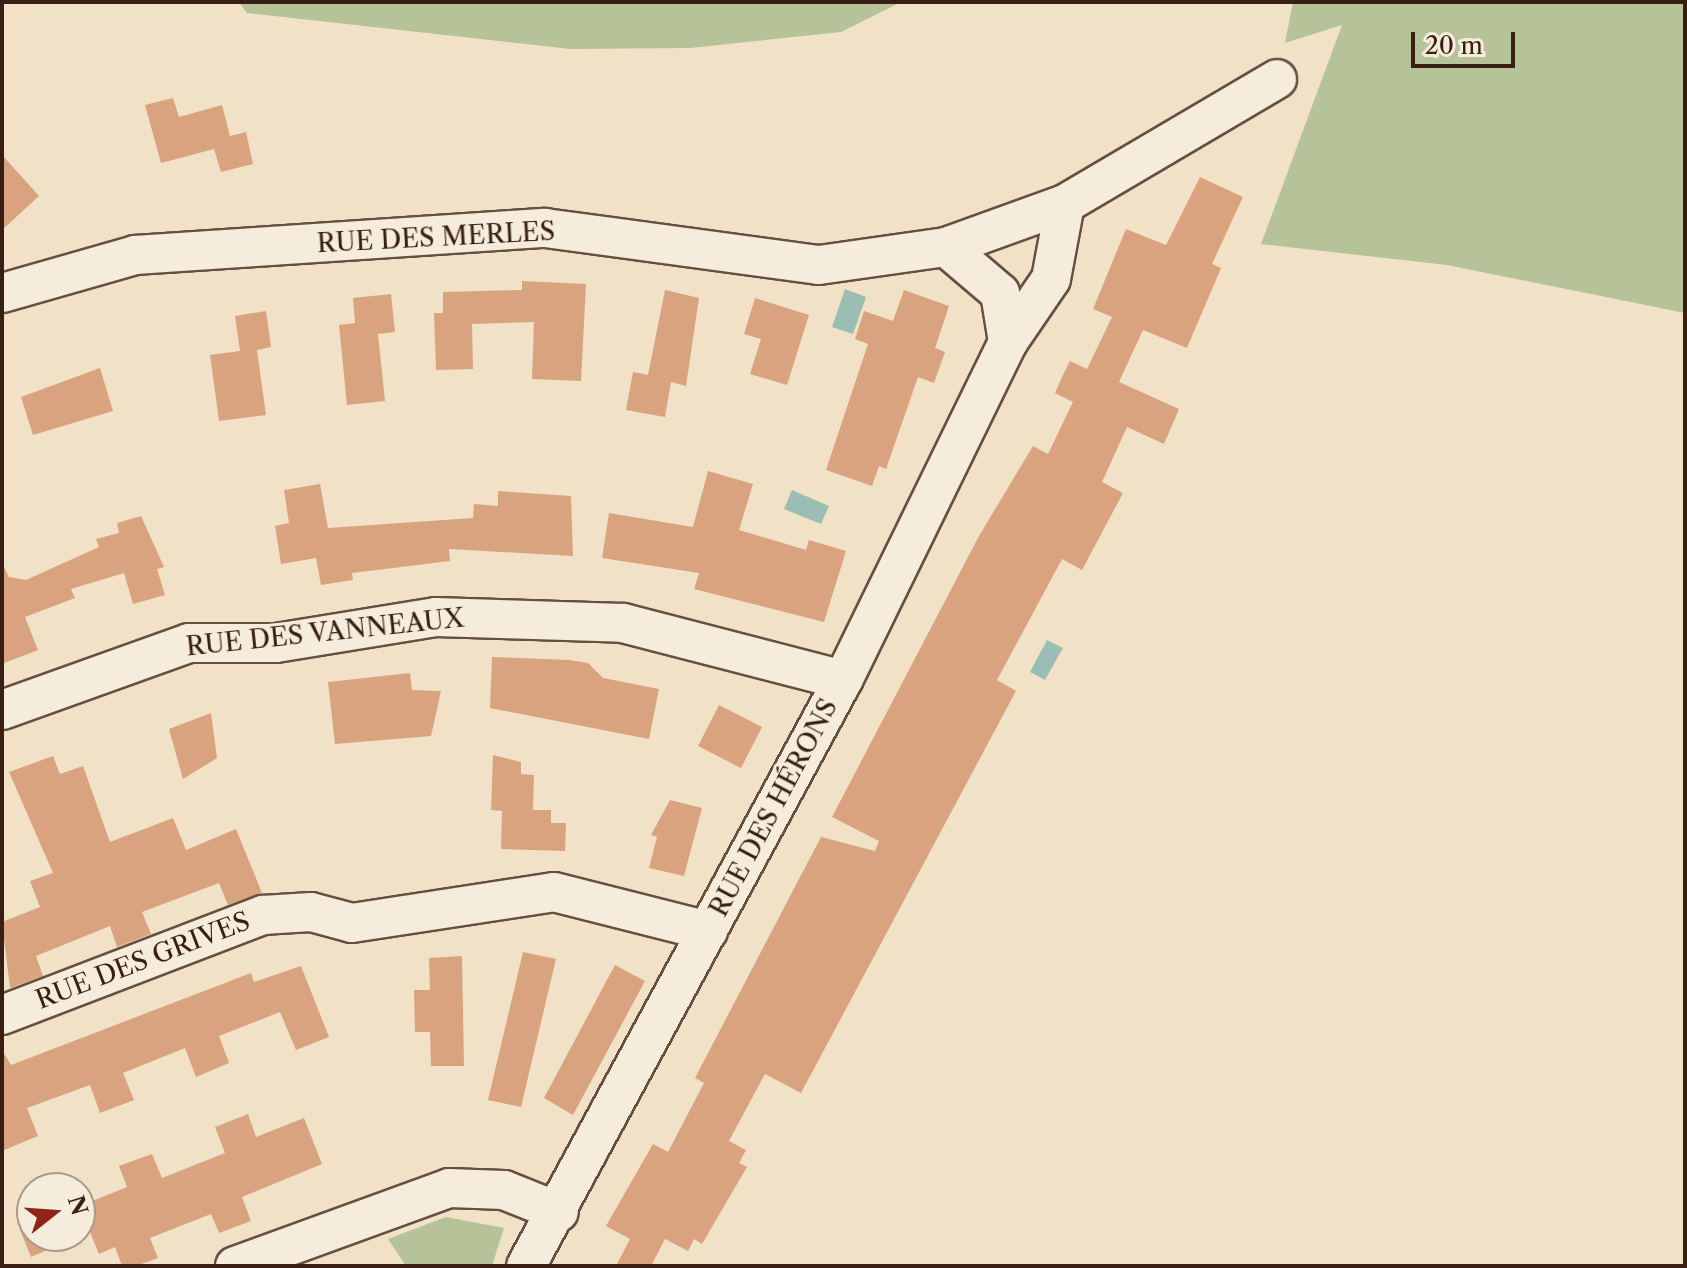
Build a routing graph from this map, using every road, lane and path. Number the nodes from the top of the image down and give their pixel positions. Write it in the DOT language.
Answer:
graph roads {
  1 [pos="1277,79"];
  2 [pos="1065,204"];
  3 [pos="946,247"];
  4 [pos="2,293"];
  5 [pos="1008,342"];
  6 [pos="843,680"];
  7 [pos="2,710"];
  8 [pos="708,931"];
  9 [pos="2,1015"];
  10 [pos="559,1212"];
  11 [pos="235,1266"];
  12 [pos="526,1266"];
  1 -- 2 [label="street"];
  2 -- 3 [label="street"];
  2 -- 5 [label="street, RUE DES HÉRONS"];
  3 -- 4 [label="street, RUE DES MERLES"];
  3 -- 5 [label="street"];
  5 -- 6 [label="street, RUE DES HÉRONS"];
  6 -- 7 [label="street, RUE DES VANNEAUX"];
  6 -- 8 [label="street, RUE DES HÉRONS"];
  8 -- 9 [label="street, RUE DES GRIVES"];
  8 -- 10 [label="street, RUE DES HÉRONS"];
  10 -- 11 [label="street"];
  10 -- 12 [label="street, RUE DES HÉRONS"];
}
